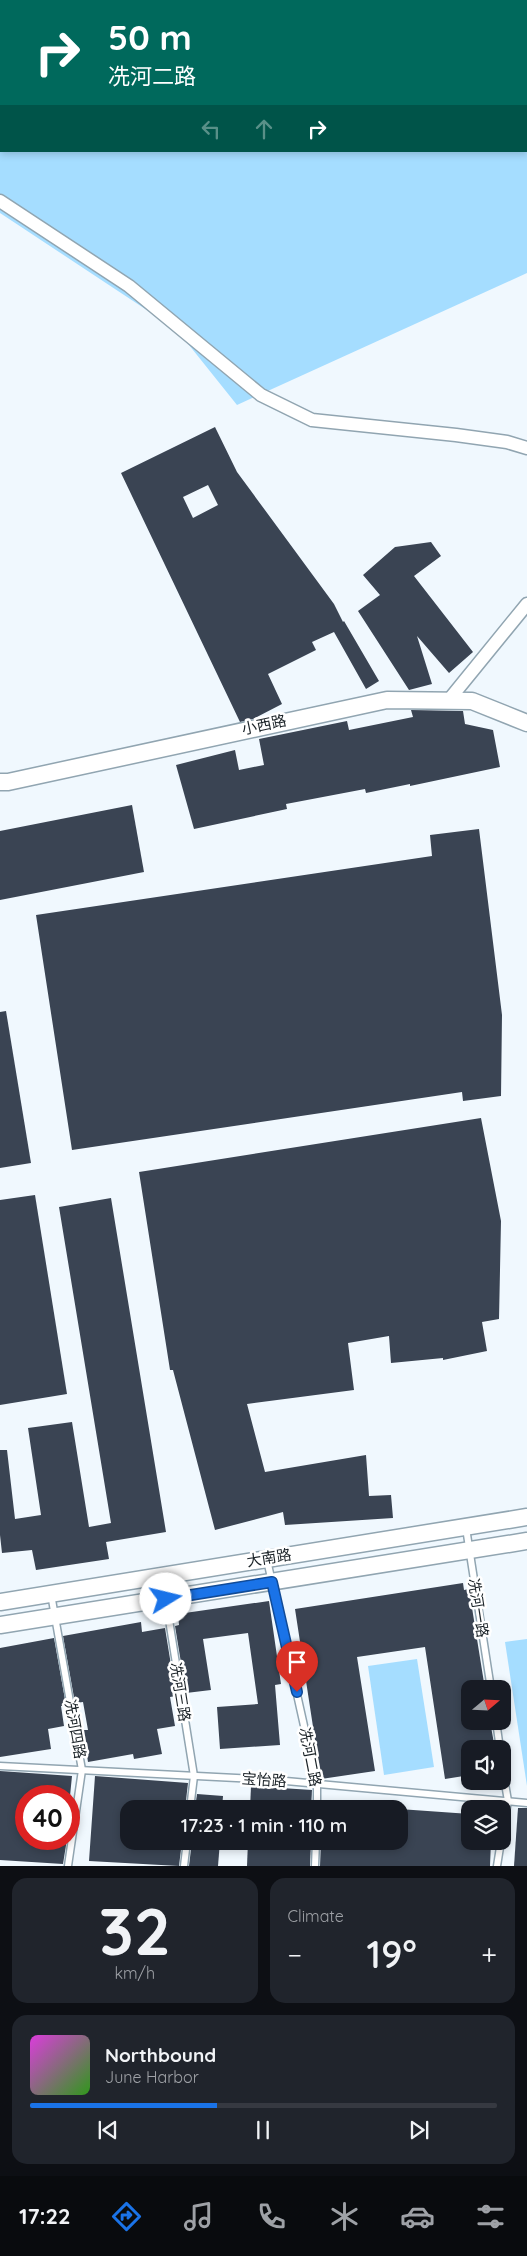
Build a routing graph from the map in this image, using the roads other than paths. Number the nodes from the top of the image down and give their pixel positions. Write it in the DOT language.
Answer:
graph roads {
  1 [pos="0,201"];
  2 [pos="527,448"];
  3 [pos="527,604"];
  4 [pos="448,701"];
  5 [pos="527,723"];
  6 [pos="0,782"];
  7 [pos="527,1517"];
  8 [pos="466,1527"];
  9 [pos="527,1541"];
  10 [pos="470,1550"];
  11 [pos="266,1558"];
  12 [pos="162,1575"];
  13 [pos="272,1582"];
  14 [pos="51,1593"];
  15 [pos="166,1599"];
  16 [pos="0,1602"];
  17 [pos="55,1616"];
  18 [pos="0,1625"];
  19 [pos="490,1680"];
  20 [pos="0,1766"];
  21 [pos="82,1770"];
  22 [pos="194,1776"];
  23 [pos="317,1784"];
  24 [pos="191,1800"];
  25 [pos="317,1800"];
  26 [pos="497,1800"];
  27 [pos="511,1801"];
  28 [pos="527,1803"];
  29 [pos="186,1850"];
  30 [pos="316,1850"];
  31 [pos="500,1850"];
  32 [pos="68,1866"];
  33 [pos="184,1866"];
  34 [pos="315,1866"];
  35 [pos="497,1866"];
  1 -- 2 [label="street"];
  3 -- 4 [label="street"];
  4 -- 5 [label="street, 小西路"];
  4 -- 6 [label="street, 小西路"];
  7 -- 8 [label="street, 大南路"];
  8 -- 10 [label="lane, 冼河一路"];
  8 -- 11 [label="street, 大南路"];
  9 -- 10 [label="street, 大南路"];
  10 -- 13 [label="street, 大南路"];
  10 -- 19 [label="lane, 冼河一路"];
  11 -- 12 [label="street, 大南路"];
  11 -- 13 [label="lane, 冼河二路"];
  12 -- 14 [label="street, 大南路"];
  12 -- 15 [label="lane, 冼河三路"];
  13 -- 15 [label="street, 大南路"];
  13 -- 23 [label="lane, 冼河二路"];
  14 -- 16 [label="street, 大南路"];
  14 -- 17 [label="lane, 冼河四路"];
  15 -- 17 [label="street, 大南路"];
  15 -- 22 [label="lane, 冼河三路"];
  17 -- 18 [label="street, 大南路"];
  17 -- 21 [label="lane, 冼河四路"];
  20 -- 21 [label="lane, 宝怡路"];
  21 -- 22 [label="lane, 宝怡路"];
  21 -- 32 [label="lane, 冼河四路"];
  22 -- 23 [label="lane, 宝怡路"];
  22 -- 24 [label="lane, 冼河三路"];
  23 -- 25 [label="lane, 冼河二路"];
  23 -- 26 [label="lane, 宝怡路"];
  27 -- 28 [label="lane, 宝怡路"];
  29 -- 33 [label="lane"];
  30 -- 34 [label="lane"];
  31 -- 35 [label="lane"];
}
